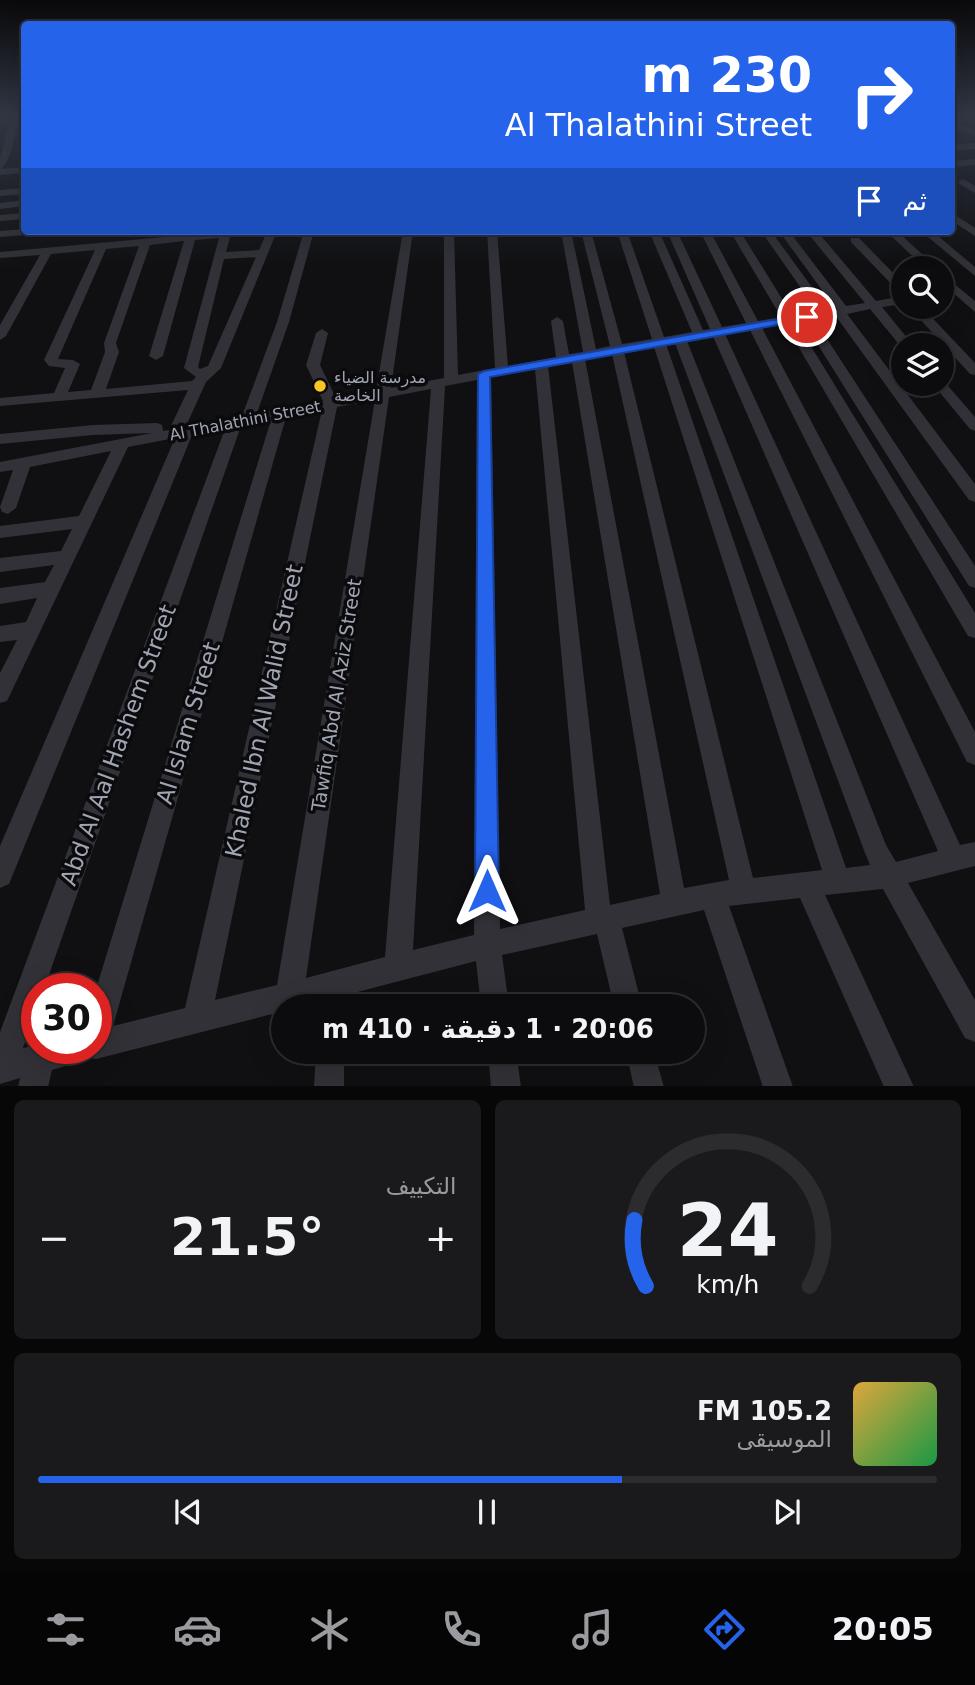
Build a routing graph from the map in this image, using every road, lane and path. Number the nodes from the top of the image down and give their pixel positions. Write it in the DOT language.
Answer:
graph roads {
  1 [pos="21,170"];
  2 [pos="0,172"];
  3 [pos="21,180"];
  4 [pos="0,182"];
  5 [pos="964,182"];
  6 [pos="975,190"];
  7 [pos="21,191"];
  8 [pos="0,193"];
  9 [pos="21,204"];
  10 [pos="0,206"];
  11 [pos="21,216"];
  12 [pos="0,218"];
  13 [pos="955,218"];
  14 [pos="21,232"];
  15 [pos="975,233"];
  16 [pos="0,234"];
  17 [pos="183,235"];
  18 [pos="188,235"];
  19 [pos="225,235"];
  20 [pos="271,235"];
  21 [pos="308,235"];
  22 [pos="407,235"];
  23 [pos="449,235"];
  24 [pos="492,235"];
  25 [pos="566,235"];
  26 [pos="587,235"];
  27 [pos="623,235"];
  28 [pos="655,235"];
  29 [pos="673,235"];
  30 [pos="707,235"];
  31 [pos="737,235"];
  32 [pos="769,235"];
  33 [pos="787,235"];
  34 [pos="814,235"];
  35 [pos="895,235"];
  36 [pos="931,235"];
  37 [pos="855,240"];
  38 [pos="146,242"];
  39 [pos="102,246"];
  40 [pos="47,251"];
  41 [pos="264,253"];
  42 [pos="0,255"];
  43 [pos="220,256"];
  44 [pos="919,256"];
  45 [pos="975,273"];
  46 [pos="891,278"];
  47 [pos="975,285"];
  48 [pos="954,289"];
  49 [pos="954,294"];
  50 [pos="891,302"];
  51 [pos="874,306"];
  52 [pos="975,308"];
  53 [pos="836,312"];
  54 [pos="807,317"];
  55 [pos="237,319"];
  56 [pos="926,319"];
  57 [pos="789,320"];
  58 [pos="557,321"];
  59 [pos="203,322"];
  60 [pos="754,326"];
  61 [pos="718,332"];
  62 [pos="321,333"];
  63 [pos="897,333"];
  64 [pos="0,336"];
  65 [pos="690,337"];
  66 [pos="658,342"];
  67 [pos="617,349"];
  68 [pos="156,356"];
  69 [pos="577,357"];
  70 [pos="541,363"];
  71 [pos="975,371"];
  72 [pos="207,373"];
  73 [pos="493,373"];
  74 [pos="444,382"];
  75 [pos="198,385"];
  76 [pos="97,394"];
  77 [pos="383,394"];
  78 [pos="950,396"];
  79 [pos="59,397"];
  80 [pos="0,402"];
  81 [pos="331,403"];
  82 [pos="280,413"];
  83 [pos="242,420"];
  84 [pos="975,426"];
  85 [pos="179,431"];
  86 [pos="0,439"];
  87 [pos="122,443"];
  88 [pos="23,463"];
  89 [pos="0,467"];
  90 [pos="975,496"];
  91 [pos="8,508"];
  92 [pos="85,521"];
  93 [pos="0,532"];
  94 [pos="67,557"];
  95 [pos="0,565"];
  96 [pos="975,581"];
  97 [pos="52,589"];
  98 [pos="0,596"];
  99 [pos="32,629"];
  100 [pos="975,630"];
  101 [pos="0,634"];
  102 [pos="1,690"];
  103 [pos="975,754"];
  104 [pos="964,856"];
  105 [pos="0,875"];
  106 [pos="892,875"];
  107 [pos="838,881"];
  108 [pos="807,884"];
  109 [pos="744,891"];
  110 [pos="712,895"];
  111 [pos="674,904"];
  112 [pos="603,919"];
  113 [pos="487,945"];
  114 [pos="398,968"];
  115 [pos="112,980"];
  116 [pos="289,994"];
  117 [pos="334,994"];
  118 [pos="493,994"];
  119 [pos="625,994"];
  120 [pos="271,1000"];
  121 [pos="197,1019"];
  122 [pos="975,1028"];
  123 [pos="112,1041"];
  124 [pos="53,1064"];
  125 [pos="330,1064"];
  126 [pos="503,1064"];
  127 [pos="643,1064"];
  128 [pos="1,1069"];
  129 [pos="37,1073"];
  130 [pos="329,1086"];
  131 [pos="506,1086"];
  132 [pos="649,1086"];
  133 [pos="778,1086"];
  134 [pos="899,1086"];
  1 -- 2 [label="street"];
  3 -- 4 [label="street"];
  5 -- 6 [label="street"];
  7 -- 8 [label="street"];
  9 -- 10 [label="street"];
  11 -- 12 [label="street"];
  13 -- 15 [label="street"];
  14 -- 16 [label="street"];
  17 -- 38 [label="street"];
  18 -- 68 [label="street"];
  19 -- 43 [label="street"];
  20 -- 41 [label="street"];
  21 -- 83 [label="street, Abd Al Aal Hashem Street"];
  22 -- 77 [label="street, Tawfiq Abd Al Aziz Street"];
  23 -- 74 [label="street"];
  24 -- 73 [label="street"];
  25 -- 69 [label="street"];
  26 -- 67 [label="street"];
  27 -- 66 [label="street"];
  28 -- 65 [label="street"];
  29 -- 61 [label="street"];
  30 -- 60 [label="street"];
  31 -- 57 [label="street"];
  32 -- 53 [label="street"];
  33 -- 53 [label="street"];
  34 -- 51 [label="street"];
  35 -- 44 [label="street"];
  36 -- 45 [label="street"];
  37 -- 46 [label="street"];
  38 -- 39 [label="street"];
  38 -- 76 [label="street"];
  39 -- 40 [label="street"];
  39 -- 79 [label="street"];
  40 -- 42 [label="street"];
  40 -- 64 [label="street"];
  41 -- 43 [label="street"];
  41 -- 55 [label="street"];
  43 -- 59 [label="street"];
  47 -- 48 [label="street"];
  49 -- 52 [label="street"];
  50 -- 51 [label="street, Al Thalathini Street"];
  51 -- 53 [label="street, Al Thalathini Street"];
  51 -- 63 [label="street"];
  53 -- 54 [label="street, Al Thalathini Street"];
  53 -- 90 [label="street"];
  54 -- 57 [label="street, Al Thalathini Street"];
  54 -- 96 [label="street"];
  55 -- 59 [label="street"];
  55 -- 72 [label="street"];
  56 -- 71 [label="street"];
  57 -- 60 [label="street, Al Thalathini Street"];
  57 -- 100 [label="street"];
  58 -- 69 [label="street"];
  59 -- 72 [label="street"];
  60 -- 61 [label="street, Al Thalathini Street"];
  60 -- 103 [label="street"];
  61 -- 65 [label="street, Al Thalathini Street"];
  61 -- 104 [label="street"];
  62 -- 81 [label="street"];
  65 -- 66 [label="street, Al Thalathini Street"];
  65 -- 106 [label="street"];
  66 -- 67 [label="street, Al Thalathini Street"];
  66 -- 107 [label="street"];
  67 -- 69 [label="street, Al Thalathini Street"];
  67 -- 109 [label="street"];
  69 -- 70 [label="street, Al Thalathini Street"];
  69 -- 111 [label="street"];
  70 -- 73 [label="street, Al Thalathini Street"];
  70 -- 112 [label="street"];
  72 -- 75 [label="street"];
  73 -- 74 [label="street, Al Thalathini Street"];
  73 -- 113 [label="street"];
  74 -- 77 [label="street, Al Thalathini Street"];
  74 -- 114 [label="street"];
  75 -- 76 [label="street"];
  75 -- 85 [label="street"];
  76 -- 79 [label="street"];
  77 -- 81 [label="street, Al Thalathini Street"];
  77 -- 116 [label="street, Tawfiq Abd Al Aziz Street"];
  78 -- 84 [label="street"];
  79 -- 80 [label="street"];
  81 -- 82 [label="street, Al Thalathini Street"];
  81 -- 121 [label="street, Khaled Ibn Al Walid Street"];
  82 -- 83 [label="street, Al Thalathini Street"];
  82 -- 115 [label="street, Al Islam Street"];
  83 -- 85 [label="street, Al Thalathini Street"];
  83 -- 128 [label="street, Abd Al Aal Hashem Street"];
  85 -- 86 [label="street"];
  85 -- 87 [label="street, Al Thalathini Street"];
  85 -- 105 [label="street"];
  87 -- 88 [label="street, Al Thalathini Street"];
  87 -- 92 [label="street"];
  88 -- 89 [label="street, Al Thalathini Street"];
  88 -- 91 [label="street"];
  92 -- 93 [label="street"];
  92 -- 94 [label="street"];
  94 -- 95 [label="street"];
  94 -- 97 [label="street"];
  97 -- 98 [label="street"];
  97 -- 99 [label="street"];
  99 -- 101 [label="street"];
  99 -- 102 [label="street"];
  104 -- 106 [label="street"];
  106 -- 107 [label="street"];
  106 -- 122 [label="street"];
  107 -- 108 [label="street"];
  108 -- 109 [label="street"];
  108 -- 134 [label="street"];
  109 -- 110 [label="street"];
  110 -- 111 [label="street"];
  110 -- 133 [label="street"];
  111 -- 112 [label="street"];
  112 -- 113 [label="street"];
  112 -- 119 [label="street"];
  113 -- 114 [label="street"];
  113 -- 118 [label="street"];
  114 -- 117 [label="street"];
  120 -- 121 [label="street"];
  121 -- 123 [label="street"];
  124 -- 129 [label="street"];
  125 -- 130 [label="street"];
  126 -- 131 [label="street"];
  127 -- 132 [label="street"];
  128 -- 129 [label="street"];
}
